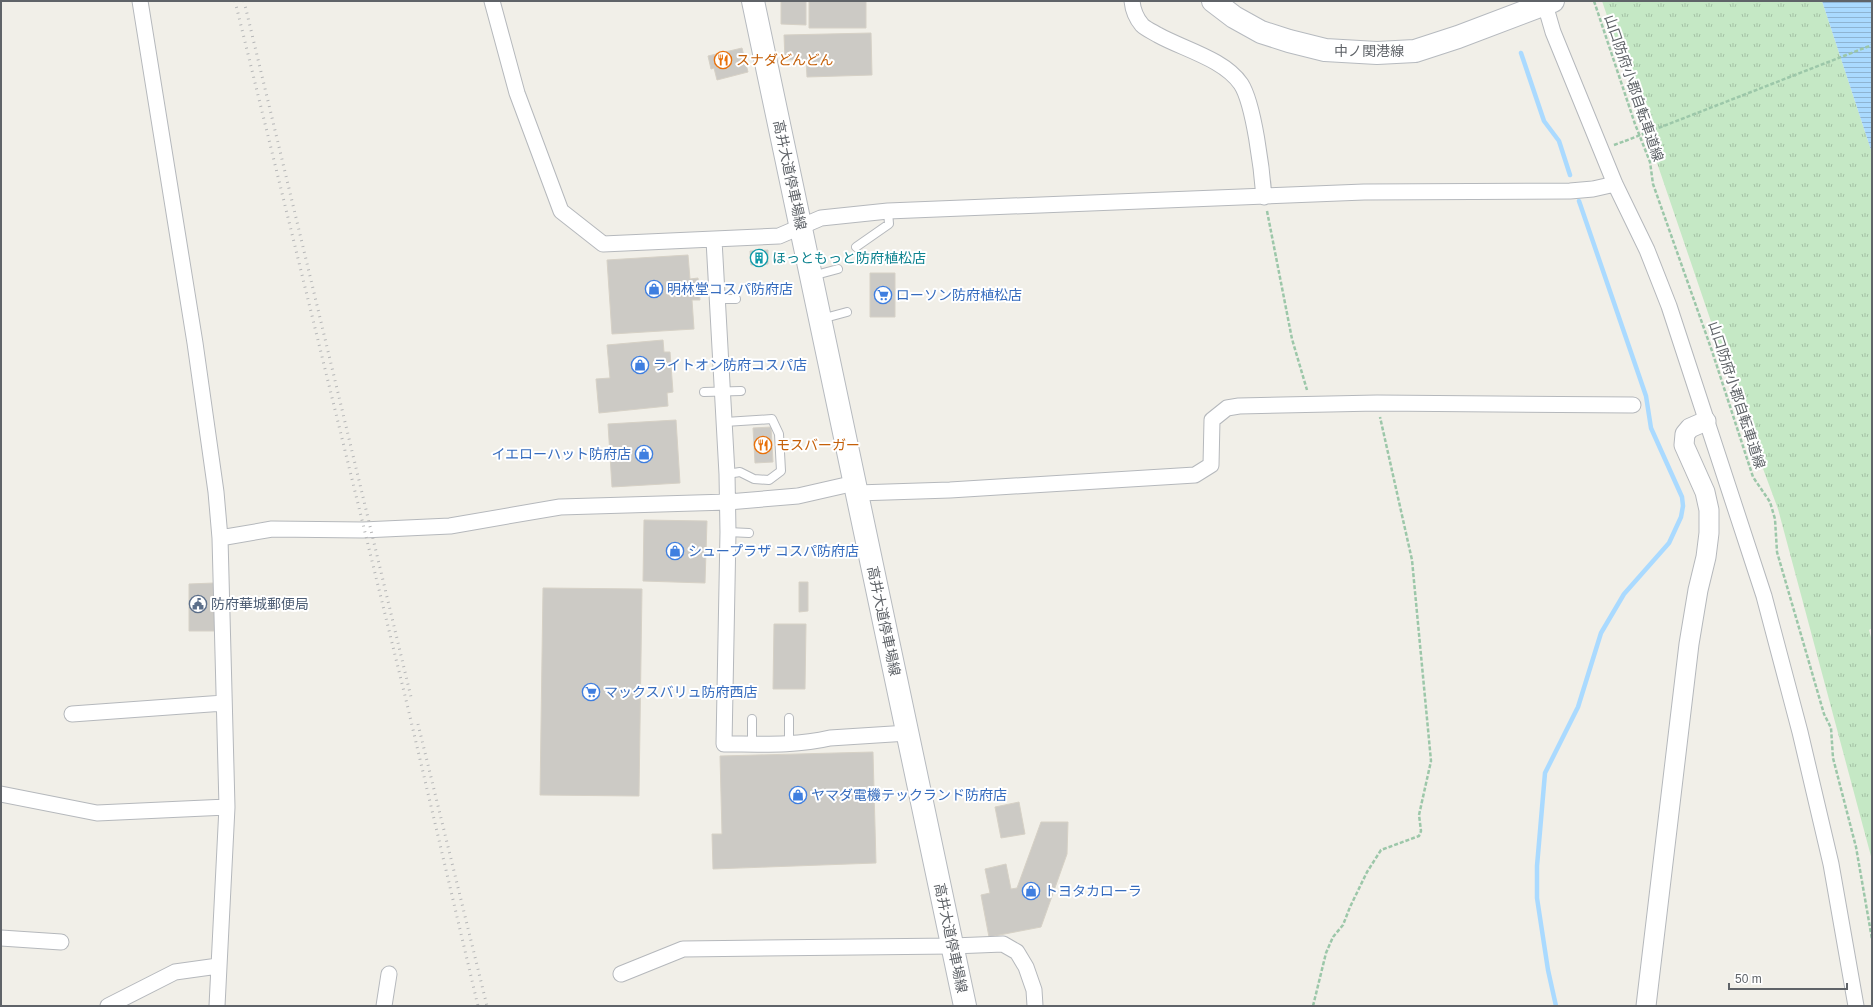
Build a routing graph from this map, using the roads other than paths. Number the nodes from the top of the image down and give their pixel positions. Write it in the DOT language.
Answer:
graph roads {
  1 [pos="140,1"];
  2 [pos="492,1"];
  3 [pos="753,1"];
  4 [pos="1132,1"];
  5 [pos="1213,1"];
  6 [pos="1547,2"];
  7 [pos="1615,184"];
  8 [pos="1264,197"];
  9 [pos="888,211"];
  10 [pos="801,226"];
  11 [pos="714,240"];
  12 [pos="856,247"];
  13 [pos="838,269"];
  14 [pos="812,276"];
  15 [pos="717,299"];
  16 [pos="736,299"];
  17 [pos="847,312"];
  18 [pos="821,319"];
  19 [pos="741,391"];
  20 [pos="704,392"];
  21 [pos="723,393"];
  22 [pos="1633,405"];
  23 [pos="1706,421"];
  24 [pos="725,422"];
  25 [pos="727,474"];
  26 [pos="856,488"];
  27 [pos="728,502"];
  28 [pos="728,532"];
  29 [pos="749,533"];
  30 [pos="220,538"];
  31 [pos="224,703"];
  32 [pos="72,714"];
  33 [pos="789,718"];
  34 [pos="752,719"];
  35 [pos="908,733"];
  36 [pos="789,743"];
  37 [pos="752,744"];
  38 [pos="1,794"];
  39 [pos="227,807"];
  40 [pos="1,938"];
  41 [pos="61,942"];
  42 [pos="952,946"];
  43 [pos="218,966"];
  44 [pos="389,974"];
  45 [pos="621,974"];
  46 [pos="108,1006"];
  47 [pos="217,1006"];
  48 [pos="384,1006"];
  49 [pos="965,1006"];
  50 [pos="1035,1006"];
  51 [pos="1646,1006"];
  52 [pos="1856,1006"];
  1 -- 30 [label="street"];
  2 -- 11 [label="street"];
  3 -- 10 [label="main road, 高井大道停車場線"];
  4 -- 8 [label="street"];
  5 -- 6 [label="main road, 中ノ関港線"];
  6 -- 7 [label="street"];
  7 -- 8 [label="street"];
  7 -- 23 [label="street"];
  8 -- 9 [label="street"];
  9 -- 10 [label="street"];
  9 -- 12 [label="lane"];
  10 -- 11 [label="street"];
  10 -- 14 [label="main road, 高井大道停車場線"];
  11 -- 15 [label="street"];
  13 -- 14 [label="lane"];
  14 -- 18 [label="main road, 高井大道停車場線"];
  15 -- 16 [label="lane"];
  15 -- 21 [label="street"];
  17 -- 18 [label="lane"];
  18 -- 26 [label="main road, 高井大道停車場線"];
  19 -- 21 [label="lane"];
  20 -- 21 [label="lane"];
  21 -- 24 [label="street"];
  22 -- 26 [label="street"];
  23 -- 51 [label="street"];
  23 -- 52 [label="street"];
  24 -- 25 [label="street"];
  24 -- 25 [label="lane"];
  25 -- 27 [label="street"];
  26 -- 27 [label="street"];
  26 -- 35 [label="main road, 高井大道停車場線"];
  27 -- 28 [label="street"];
  27 -- 30 [label="street"];
  28 -- 29 [label="lane"];
  28 -- 37 [label="street"];
  30 -- 31 [label="street"];
  31 -- 32 [label="street"];
  31 -- 39 [label="street"];
  33 -- 36 [label="lane"];
  34 -- 37 [label="lane"];
  35 -- 36 [label="street"];
  35 -- 42 [label="main road, 高井大道停車場線"];
  36 -- 37 [label="street"];
  38 -- 39 [label="street"];
  39 -- 43 [label="street"];
  40 -- 41 [label="street"];
  42 -- 45 [label="street"];
  42 -- 49 [label="main road, 高井大道停車場線"];
  42 -- 50 [label="street"];
  43 -- 46 [label="street"];
  43 -- 47 [label="street"];
  44 -- 48 [label="street"];
}
